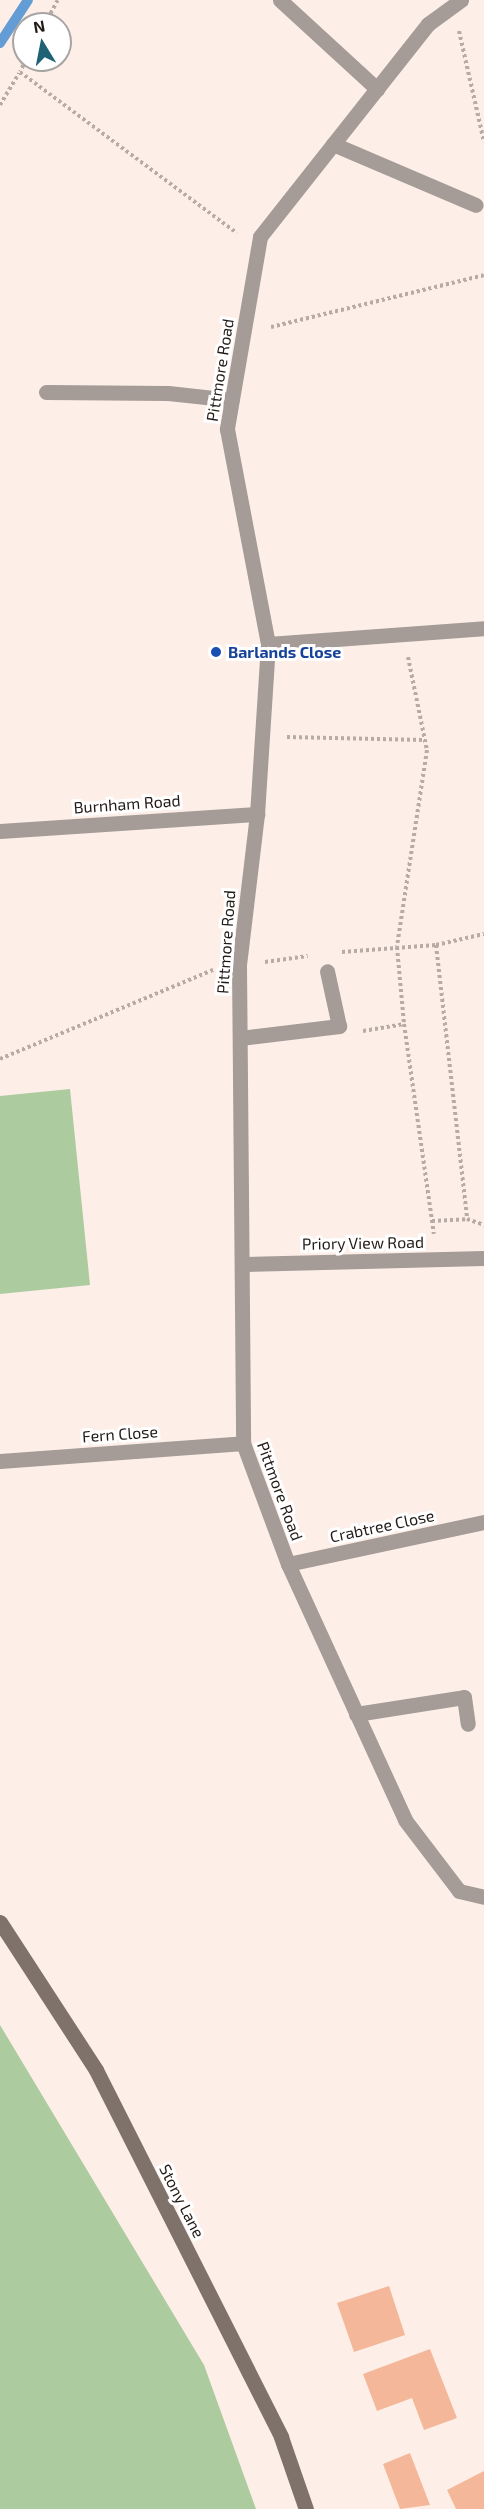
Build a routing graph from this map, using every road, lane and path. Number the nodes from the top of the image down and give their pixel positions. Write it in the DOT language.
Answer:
graph roads {
  1 [pos="280,0"];
  2 [pos="457,3"];
  3 [pos="20,72"];
  4 [pos="377,90"];
  5 [pos="0,105"];
  6 [pos="484,142"];
  7 [pos="333,144"];
  8 [pos="476,205"];
  9 [pos="258,249"];
  10 [pos="484,275"];
  11 [pos="244,333"];
  12 [pos="46,392"];
  13 [pos="232,400"];
  14 [pos="484,628"];
  15 [pos="400,634"];
  16 [pos="268,644"];
  17 [pos="262,736"];
  18 [pos="425,740"];
  19 [pos="257,814"];
  20 [pos="0,831"];
  21 [pos="436,945"];
  22 [pos="327,971"];
  23 [pos="404,1024"];
  24 [pos="339,1026"];
  25 [pos="240,1038"];
  26 [pos="467,1219"];
  27 [pos="432,1221"];
  28 [pos="484,1225"];
  29 [pos="484,1258"];
  30 [pos="437,1259"];
  31 [pos="243,1264"];
  32 [pos="243,1443"];
  33 [pos="0,1461"];
  34 [pos="484,1522"];
  35 [pos="288,1564"];
  36 [pos="356,1714"];
  37 [pos="468,1724"];
  38 [pos="484,1897"];
  39 [pos="0,1922"];
  40 [pos="306,2509"];
  1 -- 4 [label="street"];
  2 -- 4 [label="street, Pittmore Road"];
  2 -- 6 [label="path"];
  3 -- 5 [label="path"];
  3 -- 9 [label="path"];
  4 -- 7 [label="street, Pittmore Road"];
  7 -- 8 [label="street"];
  7 -- 9 [label="street, Pittmore Road"];
  9 -- 11 [label="street, Pittmore Road"];
  10 -- 11 [label="path"];
  11 -- 13 [label="street, Pittmore Road"];
  12 -- 13 [label="street"];
  13 -- 16 [label="street, Pittmore Road"];
  14 -- 15 [label="street"];
  15 -- 16 [label="street"];
  15 -- 18 [label="path"];
  16 -- 17 [label="street, Pittmore Road"];
  17 -- 18 [label="path"];
  17 -- 19 [label="street, Pittmore Road"];
  18 -- 23 [label="path"];
  19 -- 20 [label="street, Burnham Road"];
  19 -- 25 [label="street, Pittmore Road"];
  21 -- 26 [label="path"];
  22 -- 24 [label="street"];
  23 -- 24 [label="path"];
  23 -- 27 [label="path"];
  24 -- 25 [label="street"];
  25 -- 31 [label="street, Pittmore Road"];
  26 -- 27 [label="path"];
  26 -- 28 [label="path"];
  27 -- 30 [label="path"];
  29 -- 30 [label="street, Priory View Road"];
  30 -- 31 [label="street, Priory View Road"];
  31 -- 32 [label="street, Pittmore Road"];
  32 -- 33 [label="street, Fern Close"];
  32 -- 35 [label="street, Pittmore Road"];
  34 -- 35 [label="street, Crabtree Close"];
  35 -- 36 [label="street, Pittmore Road"];
  36 -- 37 [label="street"];
  36 -- 38 [label="street, Pittmore Road"];
  39 -- 40 [label="main road, Stony Lane"];
}
